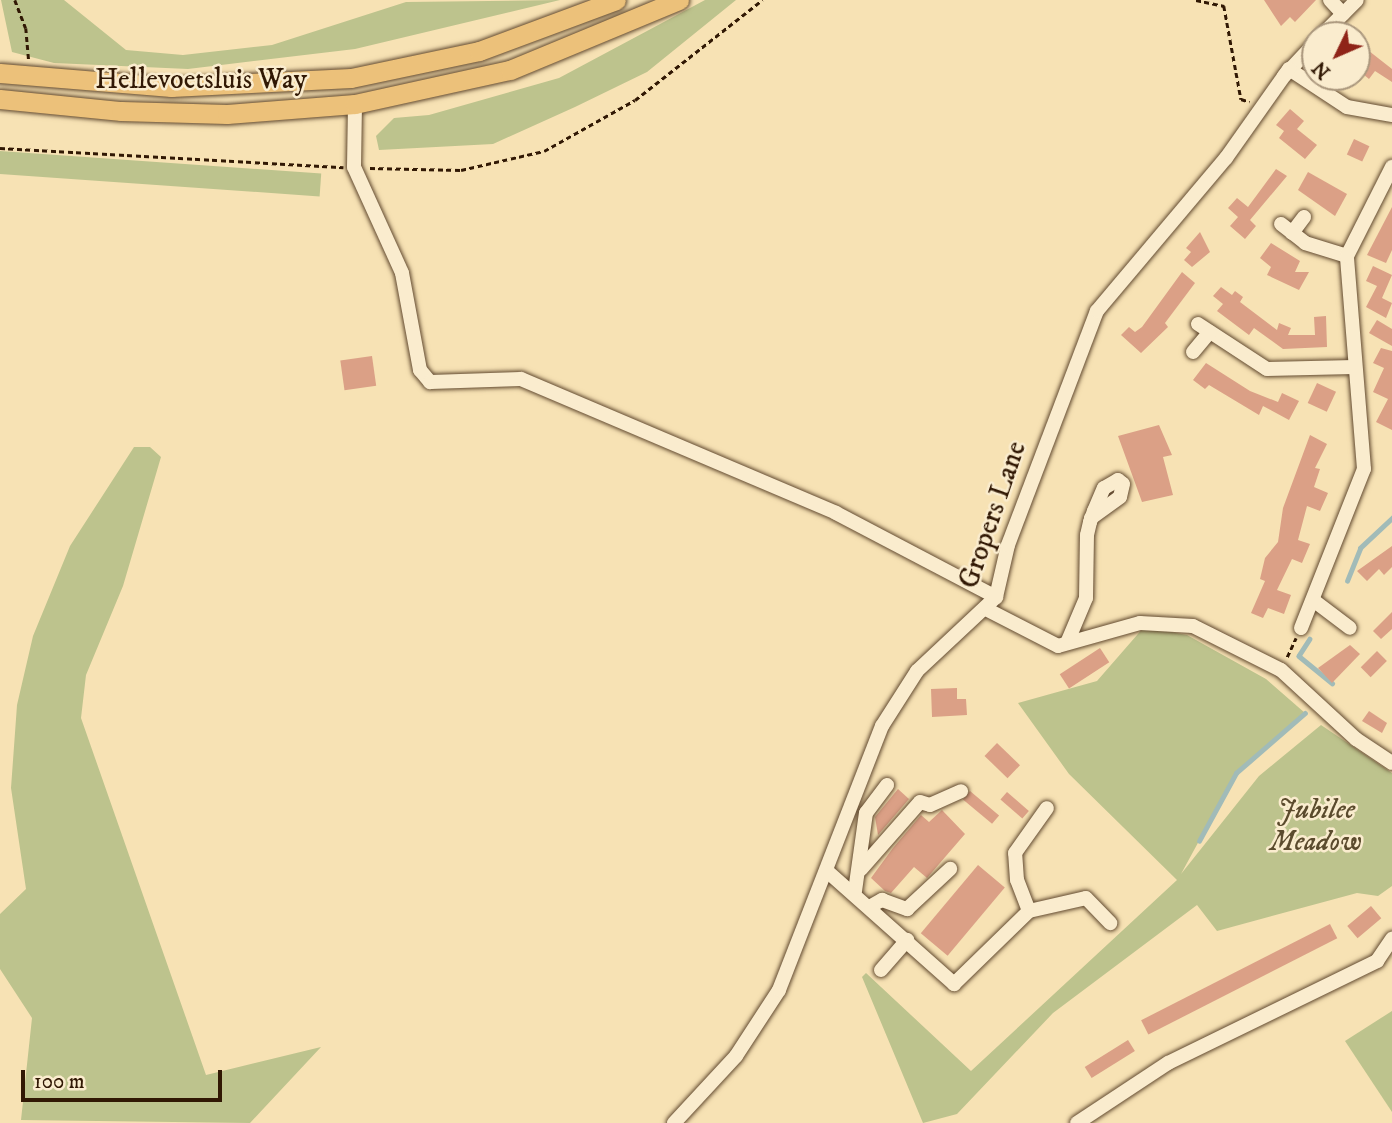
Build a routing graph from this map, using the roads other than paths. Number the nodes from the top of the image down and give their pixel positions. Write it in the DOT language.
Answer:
graph roads {
  1 [pos="616,0"];
  2 [pos="679,0"];
  3 [pos="1330,0"];
  4 [pos="1355,1"];
  5 [pos="1343,14"];
  6 [pos="1336,21"];
  7 [pos="1301,57"];
  8 [pos="1289,69"];
  9 [pos="0,74"];
  10 [pos="0,99"];
  11 [pos="355,104"];
  12 [pos="1262,105"];
  13 [pos="1392,115"];
  14 [pos="1392,167"];
  15 [pos="1304,217"];
  16 [pos="1348,256"];
  17 [pos="1194,352"];
  18 [pos="1354,367"];
  19 [pos="1091,518"];
  20 [pos="996,597"];
  21 [pos="1313,600"];
  22 [pos="986,609"];
  23 [pos="1301,628"];
  24 [pos="1350,628"];
  25 [pos="1067,643"];
  26 [pos="1392,763"];
  27 [pos="887,785"];
  28 [pos="961,790"];
  29 [pos="1048,808"];
  30 [pos="861,869"];
  31 [pos="950,869"];
  32 [pos="828,872"];
  33 [pos="855,891"];
  34 [pos="871,906"];
  35 [pos="1029,911"];
  36 [pos="1110,923"];
  37 [pos="1392,939"];
  38 [pos="907,940"];
  39 [pos="1382,952"];
  40 [pos="1392,964"];
  41 [pos="881,970"];
  42 [pos="674,1123"];
  43 [pos="1077,1123"];
  1 -- 9 [label="highway, Hellevoetsluis Way"];
  2 -- 11 [label="highway, Hellevoetsluis Way"];
  3 -- 5 [label="street"];
  4 -- 5 [label="street"];
  5 -- 6 [label="street"];
  7 -- 8 [label="street"];
  8 -- 12 [label="street"];
  8 -- 13 [label="street"];
  8 -- 20 [label="street, Gropers Lane"];
  10 -- 11 [label="highway, Hellevoetsluis Way"];
  11 -- 20 [label="street"];
  14 -- 16 [label="street"];
  15 -- 16 [label="street"];
  16 -- 18 [label="street"];
  17 -- 18 [label="street"];
  18 -- 21 [label="street"];
  19 -- 25 [label="street"];
  20 -- 22 [label="street, Gropers Lane"];
  21 -- 23 [label="street"];
  21 -- 24 [label="street"];
  22 -- 25 [label="street"];
  22 -- 32 [label="street, Gropers Lane"];
  25 -- 26 [label="street"];
  27 -- 30 [label="street"];
  28 -- 30 [label="street"];
  29 -- 35 [label="street"];
  30 -- 33 [label="street"];
  31 -- 34 [label="street"];
  32 -- 33 [label="street"];
  32 -- 42 [label="street, Gropers Lane"];
  33 -- 34 [label="street"];
  34 -- 38 [label="street"];
  35 -- 36 [label="street"];
  35 -- 38 [label="street"];
  37 -- 39 [label="street"];
  38 -- 41 [label="street"];
  39 -- 40 [label="street"];
  39 -- 43 [label="street"];
}
